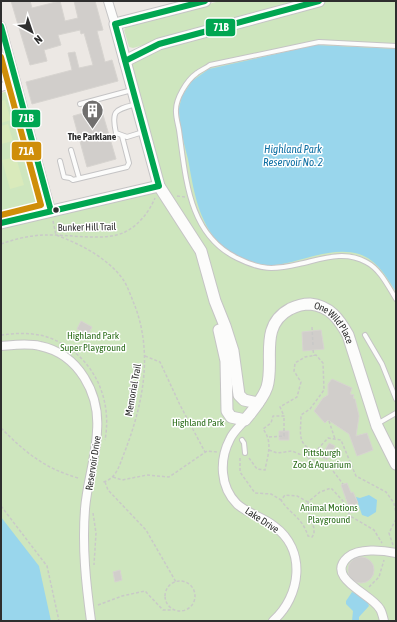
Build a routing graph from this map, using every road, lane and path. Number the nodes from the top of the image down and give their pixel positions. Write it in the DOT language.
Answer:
graph roads {
  1 [pos="108,1"];
  2 [pos="205,1"];
  3 [pos="319,1"];
  4 [pos="115,24"];
  5 [pos="1,26"];
  6 [pos="396,46"];
  7 [pos="125,61"];
  8 [pos="16,83"];
  9 [pos="1,87"];
  10 [pos="133,90"];
  11 [pos="80,104"];
  12 [pos="137,104"];
  13 [pos="144,132"];
  14 [pos="122,136"];
  15 [pos="71,150"];
  16 [pos="60,161"];
  17 [pos="79,178"];
  18 [pos="158,191"];
  19 [pos="52,214"];
  20 [pos="1,223"];
  21 [pos="56,235"];
  22 [pos="1,244"];
  23 [pos="396,299"];
  24 [pos="215,302"];
  25 [pos="312,327"];
  26 [pos="1,335"];
  27 [pos="365,335"];
  28 [pos="313,345"];
  29 [pos="1,346"];
  30 [pos="313,350"];
  31 [pos="145,356"];
  32 [pos="314,356"];
  33 [pos="320,396"];
  34 [pos="321,399"];
  35 [pos="396,399"];
  36 [pos="258,403"];
  37 [pos="396,413"];
  38 [pos="284,416"];
  39 [pos="245,420"];
  40 [pos="329,421"];
  41 [pos="377,424"];
  42 [pos="1,428"];
  43 [pos="269,436"];
  44 [pos="334,439"];
  45 [pos="242,440"];
  46 [pos="105,442"];
  47 [pos="269,450"];
  48 [pos="206,452"];
  49 [pos="225,453"];
  50 [pos="245,453"];
  51 [pos="396,464"];
  52 [pos="113,476"];
  53 [pos="78,478"];
  54 [pos="344,484"];
  55 [pos="281,500"];
  56 [pos="308,502"];
  57 [pos="1,506"];
  58 [pos="85,508"];
  59 [pos="350,512"];
  60 [pos="396,514"];
  61 [pos="350,516"];
  62 [pos="396,519"];
  63 [pos="395,550"];
  64 [pos="386,551"];
  65 [pos="93,567"];
  66 [pos="176,582"];
  67 [pos="366,590"];
  68 [pos="95,599"];
  69 [pos="173,610"];
  70 [pos="59,621"];
  71 [pos="91,621"];
  72 [pos="273,621"];
  73 [pos="384,621"];
  1 -- 4 [label="street"];
  2 -- 4 [label="main road"];
  3 -- 7 [label="main road"];
  4 -- 7 [label="main road"];
  5 -- 8 [label="street"];
  6 -- 23 [label="lane"];
  7 -- 10 [label="main road"];
  8 -- 9 [label="street"];
  8 -- 19 [label="street"];
  10 -- 11 [label="lane"];
  10 -- 12 [label="main road"];
  12 -- 13 [label="main road"];
  12 -- 14 [label="lane"];
  13 -- 14 [label="lane"];
  13 -- 18 [label="main road"];
  14 -- 17 [label="lane"];
  15 -- 17 [label="lane"];
  16 -- 17 [label="lane"];
  18 -- 19 [label="main road"];
  18 -- 21 [label="path, Bunker Hill Trail"];
  18 -- 24 [label="main road"];
  19 -- 20 [label="main road"];
  19 -- 21 [label="path"];
  21 -- 22 [label="path, Bunker Hill Trail"];
  21 -- 31 [label="path, Memorial Trail"];
  24 -- 36 [label="main road"];
  24 -- 39 [label="main road"];
  25 -- 28 [label="path"];
  26 -- 46 [label="path"];
  27 -- 35 [label="lane"];
  29 -- 58 [label="street, Reservoir Drive"];
  30 -- 32 [label="path"];
  31 -- 48 [label="path"];
  31 -- 52 [label="path, Memorial Trail"];
  32 -- 33 [label="path"];
  32 -- 38 [label="path"];
  33 -- 34 [label="path"];
  33 -- 44 [label="path"];
  36 -- 39 [label="main road, One Wild Place"];
  36 -- 41 [label="main road, One Wild Place"];
  37 -- 41 [label="lane"];
  38 -- 43 [label="path"];
  38 -- 43 [label="path"];
  39 -- 49 [label="street, Lake Drive"];
  40 -- 44 [label="path"];
  41 -- 51 [label="main road, One Wild Place"];
  42 -- 53 [label="path"];
  43 -- 47 [label="path"];
  44 -- 60 [label="path"];
  45 -- 50 [label="lane"];
  47 -- 50 [label="path"];
  47 -- 54 [label="path"];
  48 -- 49 [label="path"];
  48 -- 52 [label="path"];
  49 -- 72 [label="street, Lake Drive"];
  50 -- 55 [label="path"];
  52 -- 66 [label="path, Memorial Trail"];
  55 -- 56 [label="path"];
  55 -- 56 [label="path"];
  56 -- 61 [label="path"];
  57 -- 70 [label="path"];
  58 -- 65 [label="path"];
  58 -- 71 [label="street, Reservoir Drive"];
  59 -- 61 [label="path"];
  61 -- 64 [label="path"];
  62 -- 63 [label="path"];
  63 -- 64 [label="street"];
  64 -- 67 [label="path"];
  64 -- 73 [label="street"];
  66 -- 69 [label="path"];
  66 -- 69 [label="path"];
  68 -- 69 [label="path"];
}
